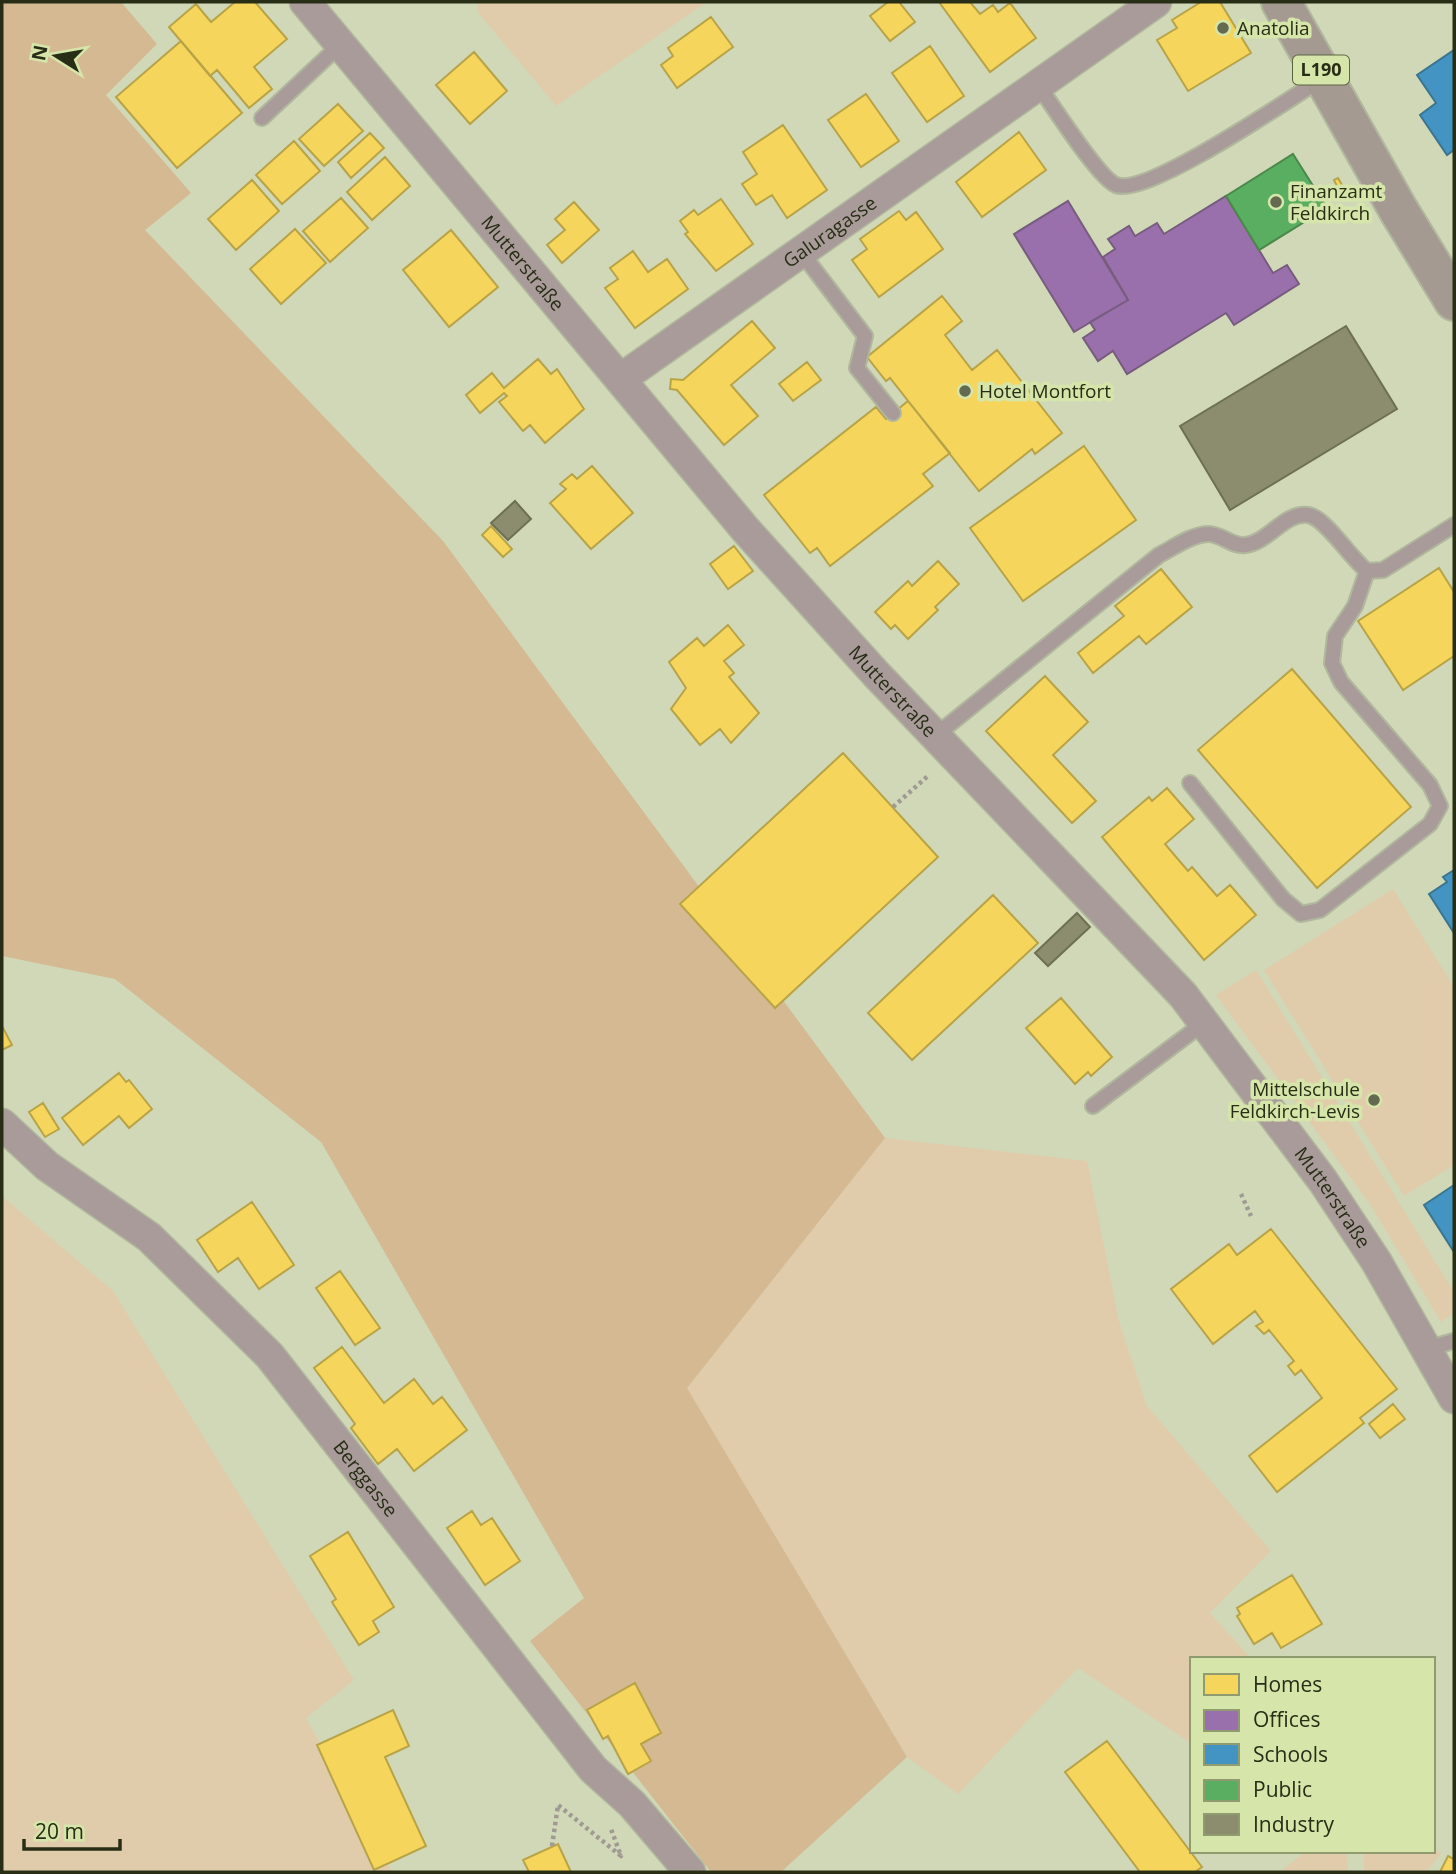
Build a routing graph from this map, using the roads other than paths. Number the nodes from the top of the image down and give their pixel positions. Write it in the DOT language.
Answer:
graph roads {
  1 [pos="306,2"];
  2 [pos="1156,2"];
  3 [pos="1281,2"];
  4 [pos="341,44"];
  5 [pos="1325,77"];
  6 [pos="1038,85"];
  7 [pos="262,118"];
  8 [pos="801,252"];
  9 [pos="1454,301"];
  10 [pos="622,378"];
  11 [pos="893,413"];
  12 [pos="1454,525"];
  13 [pos="1367,571"];
  14 [pos="944,745"];
  15 [pos="1190,783"];
  16 [pos="1205,1021"];
  17 [pos="1093,1107"];
  18 [pos="2,1124"];
  19 [pos="1440,1345"];
  20 [pos="1454,1398"];
  21 [pos="690,1872"];
  1 -- 4 [label="street, Mutterstraße"];
  2 -- 6 [label="street, Galuragasse"];
  3 -- 5 [label="main road, L190"];
  4 -- 7 [label="lane"];
  4 -- 10 [label="street, Mutterstraße"];
  5 -- 6 [label="lane"];
  5 -- 9 [label="main road, L190"];
  6 -- 8 [label="street, Galuragasse"];
  8 -- 10 [label="street, Galuragasse"];
  8 -- 11 [label="lane"];
  10 -- 14 [label="street, Mutterstraße"];
  12 -- 13 [label="lane"];
  13 -- 14 [label="lane"];
  13 -- 15 [label="lane"];
  14 -- 16 [label="street, Mutterstraße"];
  16 -- 17 [label="lane"];
  16 -- 19 [label="street, Mutterstraße"];
  18 -- 21 [label="street, Berggasse"];
  19 -- 20 [label="street, Mutterstraße"];
}
